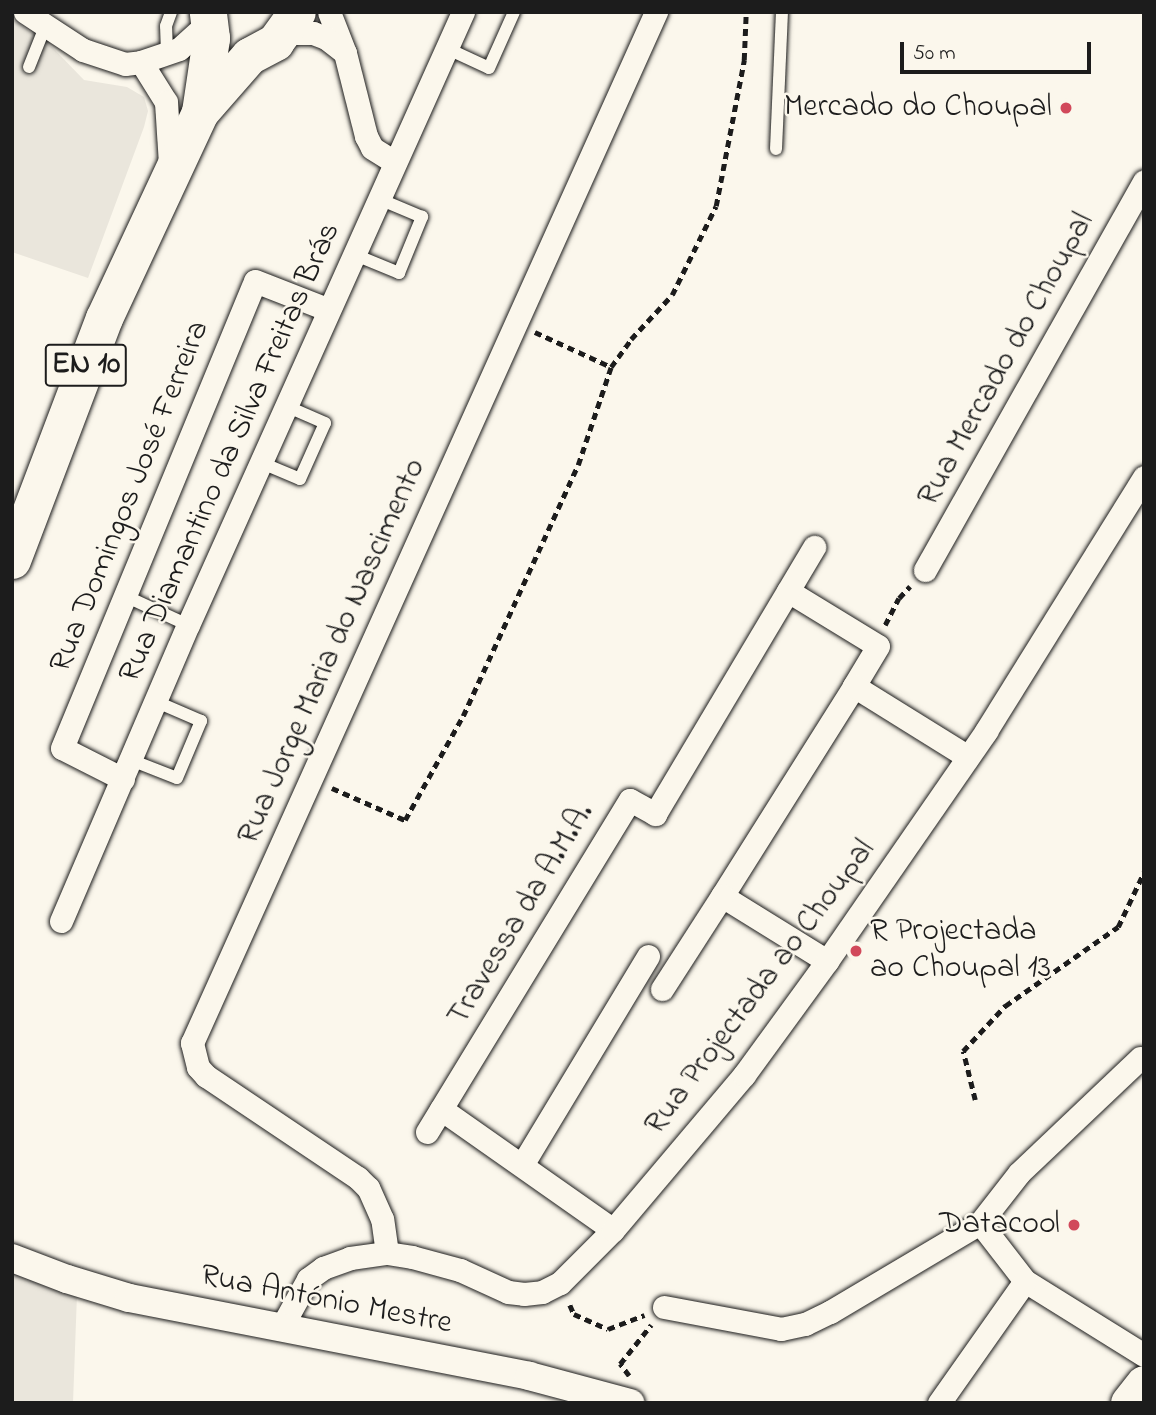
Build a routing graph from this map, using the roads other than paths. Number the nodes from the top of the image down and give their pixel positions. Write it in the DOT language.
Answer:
graph roads {
  1 [pos="25,12"];
  2 [pos="171,12"];
  3 [pos="329,12"];
  4 [pos="463,12"];
  5 [pos="514,12"];
  6 [pos="656,12"];
  7 [pos="782,12"];
  8 [pos="290,22"];
  9 [pos="209,25"];
  10 [pos="45,27"];
  11 [pos="446,48"];
  12 [pos="167,53"];
  13 [pos="345,53"];
  14 [pos="249,56"];
  15 [pos="141,62"];
  16 [pos="29,67"];
  17 [pos="200,112"];
  18 [pos="776,149"];
  19 [pos="394,162"];
  20 [pos="170,174"];
  21 [pos="1144,182"];
  22 [pos="377,198"];
  23 [pos="354,254"];
  24 [pos="329,310"];
  25 [pos="288,407"];
  26 [pos="262,463"];
  27 [pos="1144,477"];
  28 [pos="814,547"];
  29 [pos="12,560"];
  30 [pos="925,570"];
  31 [pos="788,591"];
  32 [pos="123,595"];
  33 [pos="188,625"];
  34 [pos="854,686"];
  35 [pos="157,702"];
  36 [pos="968,757"];
  37 [pos="127,769"];
  38 [pos="722,896"];
  39 [pos="61,921"];
  40 [pos="648,956"];
  41 [pos="827,961"];
  42 [pos="662,989"];
  43 [pos="1140,1058"];
  44 [pos="441,1109"];
  45 [pos="427,1132"];
  46 [pos="522,1166"];
  47 [pos="980,1223"];
  48 [pos="613,1230"];
  49 [pos="387,1253"];
  50 [pos="12,1258"];
  51 [pos="1025,1281"];
  52 [pos="664,1307"];
  53 [pos="281,1328"];
  54 [pos="1144,1355"];
  55 [pos="1144,1384"];
  56 [pos="632,1393"];
  57 [pos="939,1403"];
  58 [pos="1129,1403"];
  1 -- 10 [label="street"];
  2 -- 12 [label="lane"];
  3 -- 13 [label="street"];
  4 -- 11 [label="street, Rua Diamantino da Silva Freitas Brás"];
  5 -- 11 [label="lane"];
  6 -- 49 [label="street, Rua Jorge Maria do Nascimento"];
  7 -- 18 [label="lane"];
  8 -- 13 [label="street"];
  8 -- 14 [label="main road"];
  9 -- 12 [label="street"];
  9 -- 14 [label="main road"];
  9 -- 17 [label="main road"];
  10 -- 15 [label="street"];
  10 -- 16 [label="lane"];
  11 -- 19 [label="street, Rua Diamantino da Silva Freitas Brás"];
  12 -- 15 [label="street"];
  13 -- 19 [label="street"];
  14 -- 17 [label="main road, EN 10"];
  15 -- 20 [label="street"];
  17 -- 20 [label="main road, EN 10"];
  19 -- 22 [label="street, Rua Diamantino da Silva Freitas Brás"];
  20 -- 29 [label="main road, EN 10"];
  21 -- 30 [label="street, Rua Mercado do Choupal"];
  22 -- 23 [label="street, Rua Diamantino da Silva Freitas Brás"];
  22 -- 23 [label="lane"];
  23 -- 24 [label="street, Rua Diamantino da Silva Freitas Brás"];
  24 -- 25 [label="street, Rua Diamantino da Silva Freitas Brás"];
  24 -- 32 [label="street, Rua Domingos José Ferreira"];
  25 -- 26 [label="street, Rua Diamantino da Silva Freitas Brás"];
  25 -- 26 [label="lane"];
  26 -- 33 [label="street, Rua Diamantino da Silva Freitas Brás"];
  27 -- 36 [label="street, Rua Projectada ao Choupal"];
  28 -- 31 [label="street, Travessa da A.M.A."];
  31 -- 34 [label="street"];
  31 -- 44 [label="street, Travessa da A.M.A."];
  32 -- 33 [label="lane"];
  32 -- 37 [label="street, Rua Domingos José Ferreira"];
  33 -- 35 [label="street, Rua Diamantino da Silva Freitas Brás"];
  34 -- 36 [label="street"];
  34 -- 38 [label="street"];
  35 -- 37 [label="street, Rua Diamantino da Silva Freitas Brás"];
  35 -- 37 [label="lane"];
  36 -- 41 [label="street, Rua Projectada ao Choupal"];
  37 -- 39 [label="street, Rua Diamantino da Silva Freitas Brás"];
  38 -- 41 [label="street"];
  38 -- 42 [label="street"];
  40 -- 46 [label="street"];
  41 -- 48 [label="street, Rua Projectada ao Choupal"];
  43 -- 47 [label="street"];
  44 -- 45 [label="street, Travessa da A.M.A."];
  44 -- 46 [label="street"];
  46 -- 48 [label="street"];
  47 -- 51 [label="street"];
  47 -- 52 [label="street"];
  48 -- 49 [label="street, Rua Projectada ao Choupal"];
  49 -- 53 [label="street, Rua Projectada ao Choupal"];
  50 -- 53 [label="street, Rua António Mestre"];
  51 -- 54 [label="street"];
  51 -- 57 [label="street"];
  53 -- 56 [label="street, Rua António Mestre"];
  55 -- 58 [label="main road"];
}
